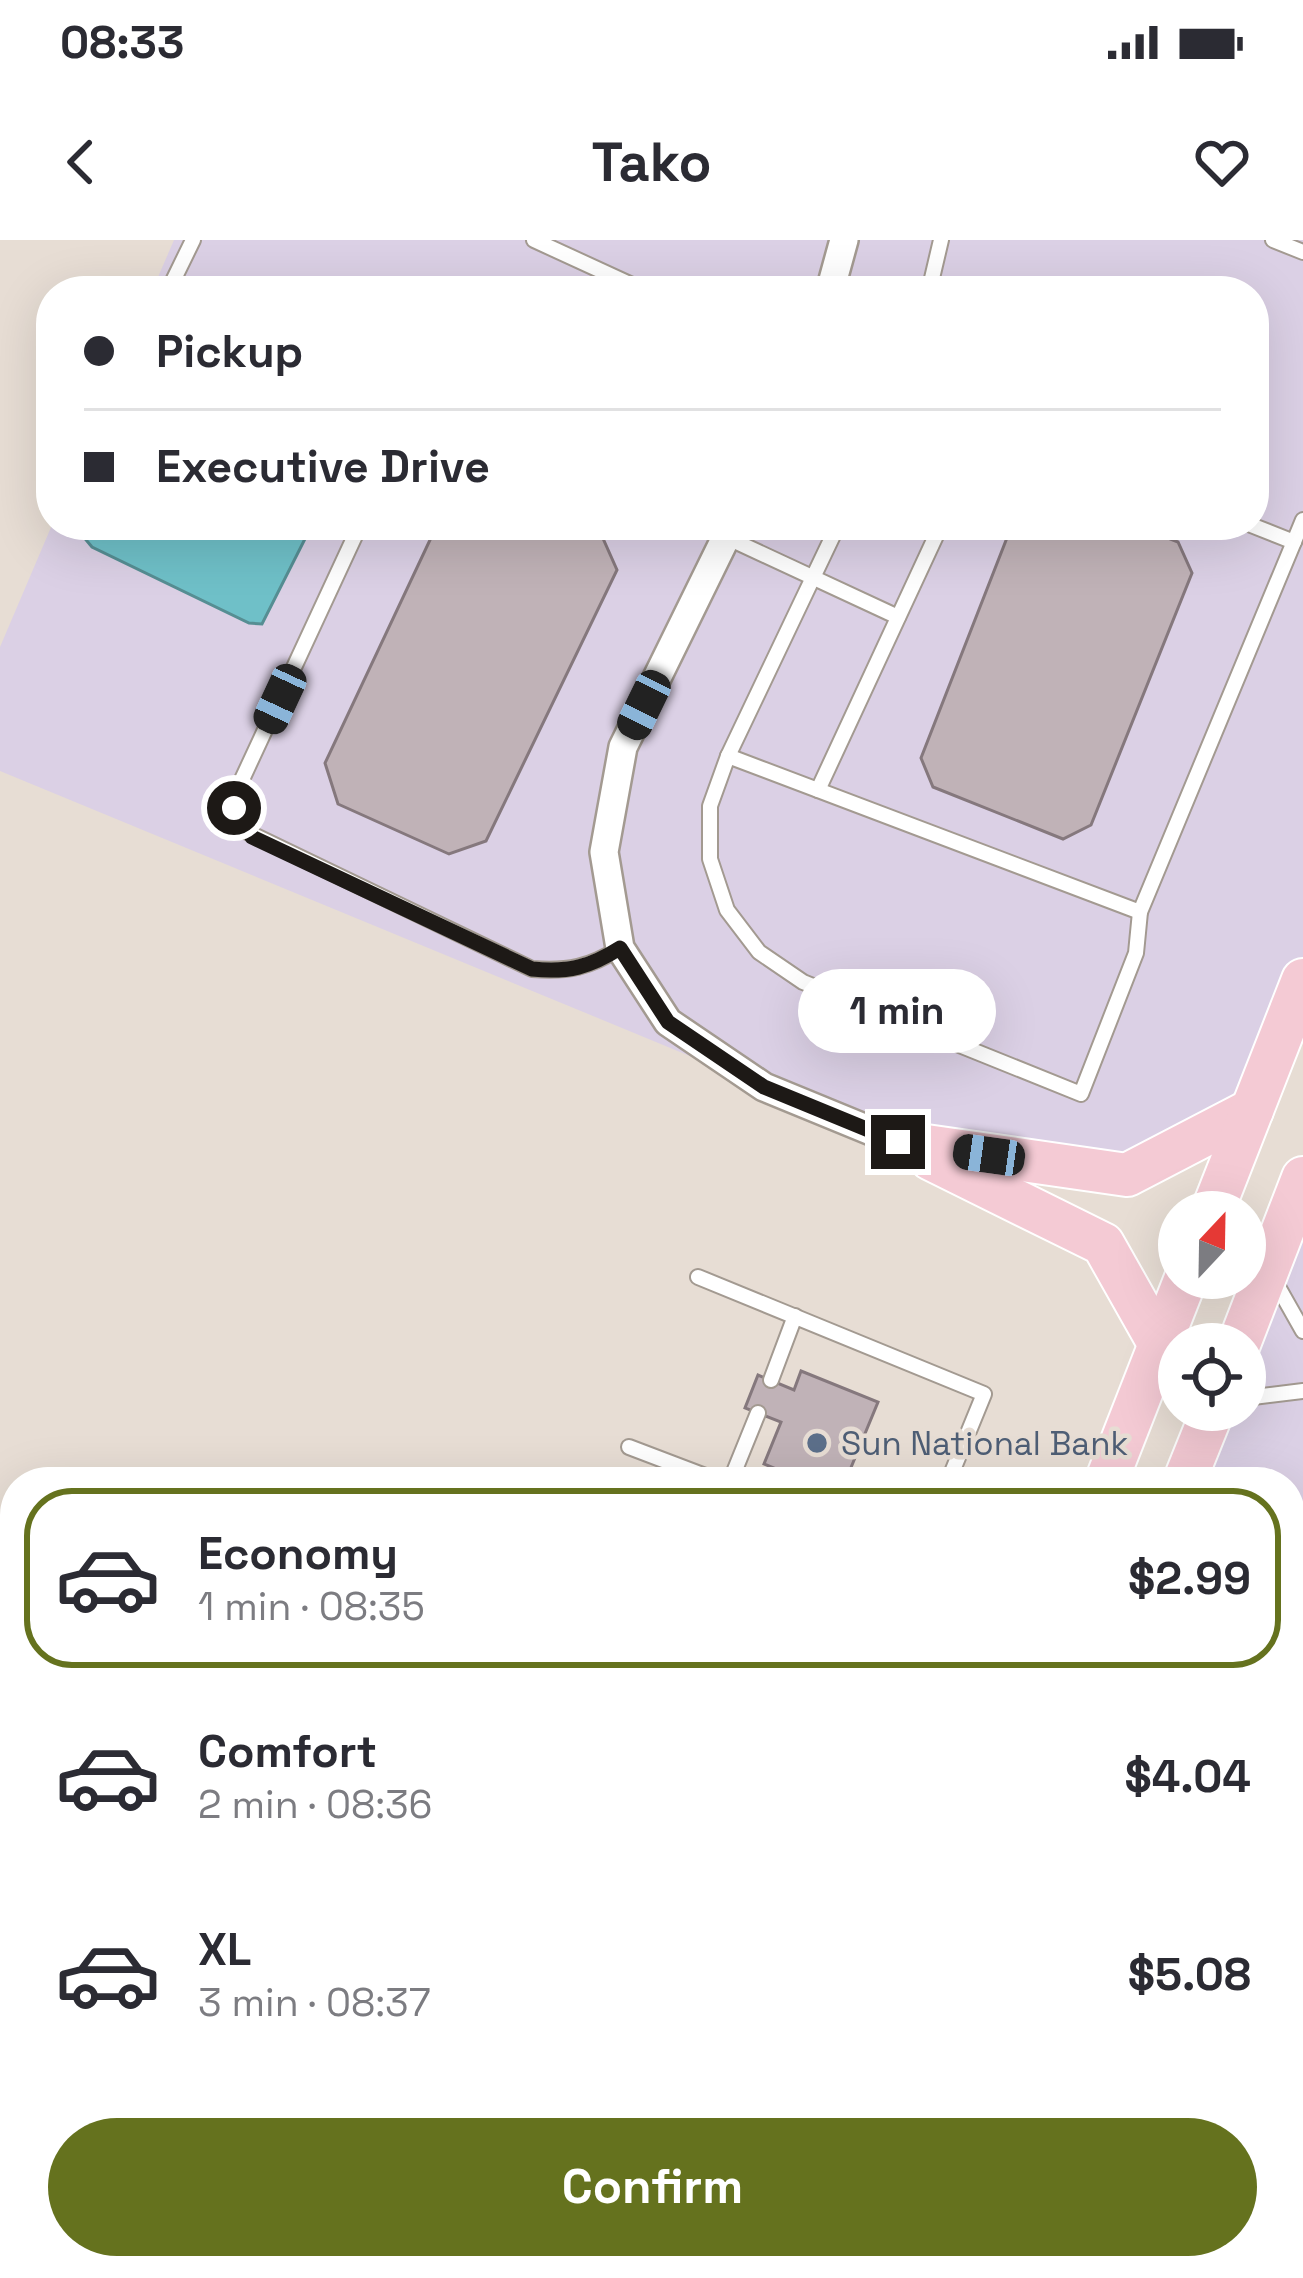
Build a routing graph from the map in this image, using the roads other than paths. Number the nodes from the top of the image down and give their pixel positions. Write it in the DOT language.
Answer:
graph roads {
  1 [pos="193,240"];
  2 [pos="534,240"];
  3 [pos="844,240"];
  4 [pos="941,240"];
  5 [pos="1273,240"];
  6 [pos="1303,252"];
  7 [pos="175,276"];
  8 [pos="612,276"];
  9 [pos="834,276"];
  10 [pos="933,276"];
  11 [pos="1303,520"];
  12 [pos="1269,532"];
  13 [pos="353,540"];
  14 [pos="725,540"];
  15 [pos="745,540"];
  16 [pos="831,540"];
  17 [pos="934,540"];
  18 [pos="1294,542"];
  19 [pos="813,577"];
  20 [pos="898,617"];
  21 [pos="728,756"];
  22 [pos="818,790"];
  23 [pos="1140,912"];
  24 [pos="620,948"];
  25 [pos="1303,980"];
  26 [pos="1252,1110"];
  27 [pos="898,1142"];
  28 [pos="1303,1178"];
  29 [pos="1220,1191"];
  30 [pos="1268,1268"];
  31 [pos="698,1277"];
  32 [pos="795,1316"];
  33 [pos="1247,1323"];
  34 [pos="1303,1331"];
  35 [pos="1158,1341"];
  36 [pos="1158,1350"];
  37 [pos="771,1381"];
  38 [pos="1303,1391"];
  39 [pos="1266,1395"];
  40 [pos="758,1413"];
  41 [pos="1205,1431"];
  42 [pos="629,1447"];
  43 [pos="682,1467"];
  44 [pos="736,1467"];
  45 [pos="954,1467"];
  46 [pos="1112,1467"];
  47 [pos="1190,1467"];
  1 -- 7 [label="lane"];
  2 -- 8 [label="lane"];
  3 -- 9 [label="street"];
  4 -- 10 [label="lane"];
  5 -- 6 [label="lane"];
  11 -- 18 [label="lane"];
  12 -- 18 [label="lane"];
  13 -- 24 [label="lane"];
  14 -- 24 [label="street"];
  15 -- 19 [label="lane"];
  16 -- 19 [label="lane"];
  17 -- 20 [label="lane"];
  18 -- 23 [label="lane"];
  19 -- 20 [label="lane"];
  19 -- 21 [label="lane"];
  20 -- 22 [label="lane"];
  21 -- 22 [label="lane"];
  21 -- 23 [label="lane"];
  22 -- 23 [label="lane"];
  24 -- 27 [label="street"];
  25 -- 26 [label="highway"];
  26 -- 27 [label="highway"];
  26 -- 29 [label="highway"];
  27 -- 35 [label="highway"];
  28 -- 30 [label="highway"];
  30 -- 33 [label="highway"];
  30 -- 34 [label="lane"];
  31 -- 32 [label="lane"];
  32 -- 37 [label="lane"];
  32 -- 45 [label="lane"];
  36 -- 46 [label="highway"];
  38 -- 39 [label="lane"];
  40 -- 44 [label="lane"];
  41 -- 47 [label="highway"];
  42 -- 43 [label="lane"];
}
